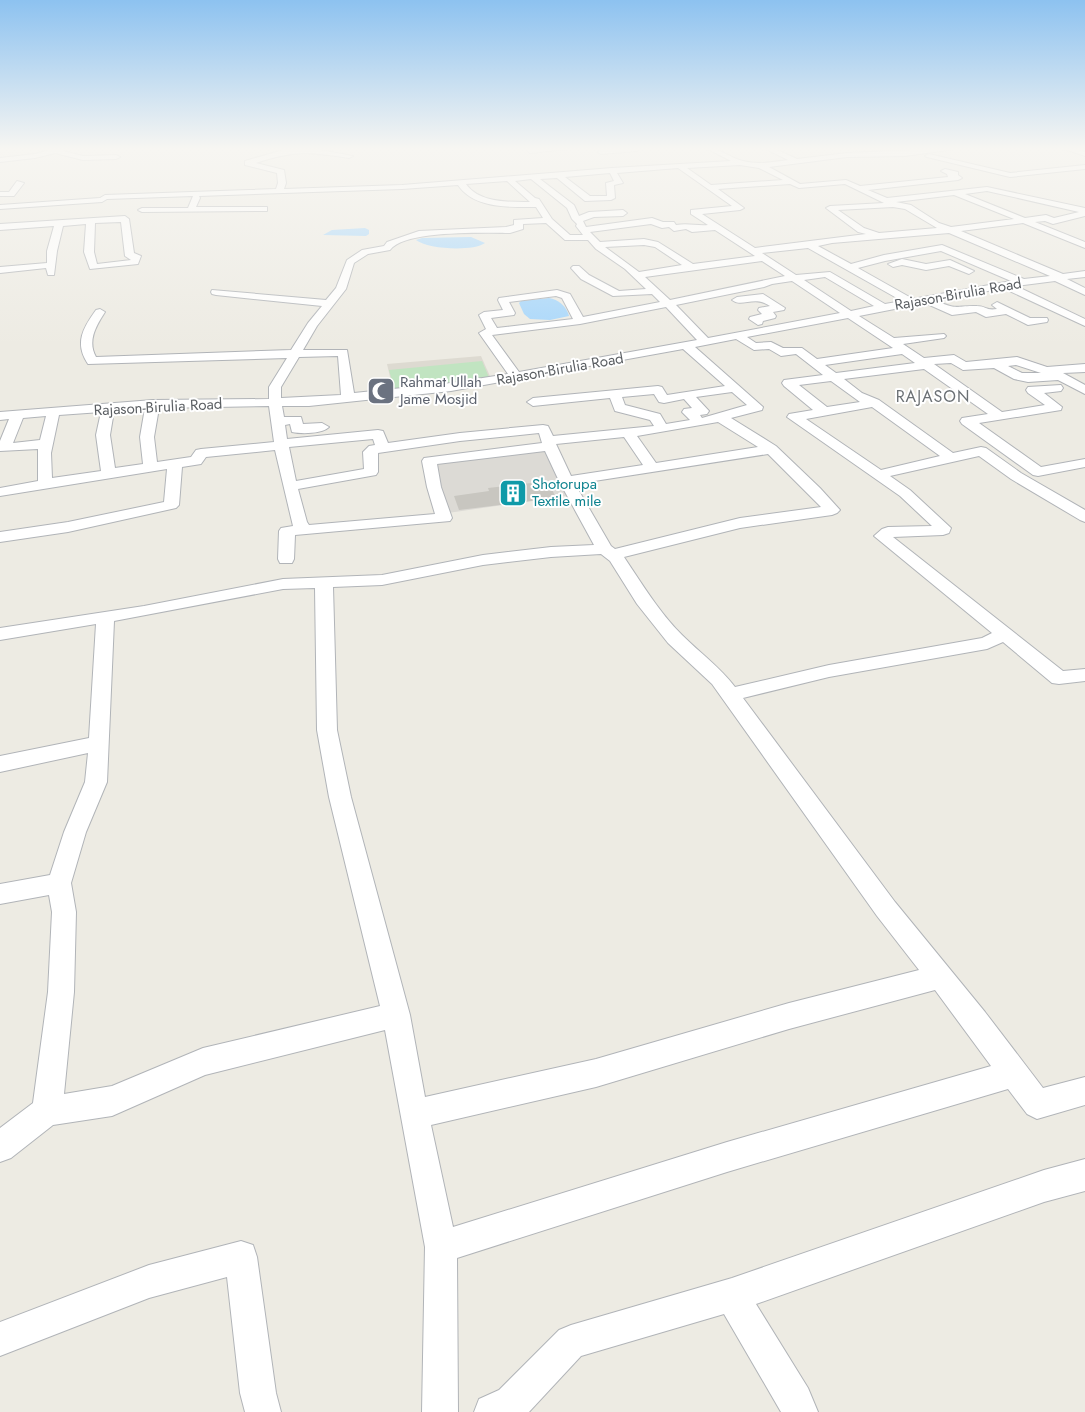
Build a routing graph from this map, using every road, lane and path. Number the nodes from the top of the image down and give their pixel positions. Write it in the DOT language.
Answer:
graph roads {
  1 [pos="155,214"];
  2 [pos="515,214"];
  3 [pos="553,214"];
  4 [pos="564,214"];
  5 [pos="608,214"];
  6 [pos="697,214"];
  7 [pos="838,214"];
  8 [pos="919,214"];
  9 [pos="990,214"];
  10 [pos="1006,214"];
  11 [pos="1078,214"];
  12 [pos="135,216"];
  13 [pos="559,218"];
  14 [pos="972,220"];
  15 [pos="91,221"];
  16 [pos="1027,222"];
  17 [pos="59,223"];
  18 [pos="720,223"];
  19 [pos="0,227"];
  20 [pos="950,230"];
  21 [pos="1076,232"];
  22 [pos="587,234"];
  23 [pos="1059,235"];
  24 [pos="880,236"];
  25 [pos="781,239"];
  26 [pos="743,244"];
  27 [pos="598,245"];
  28 [pos="810,245"];
  29 [pos="1085,245"];
  30 [pos="752,251"];
  31 [pos="762,258"];
  32 [pos="576,268"];
  33 [pos="691,268"];
  34 [pos="855,269"];
  35 [pos="0,270"];
  36 [pos="636,274"];
  37 [pos="1085,274"];
  38 [pos="1071,275"];
  39 [pos="1057,277"];
  40 [pos="793,279"];
  41 [pos="1023,282"];
  42 [pos="1004,285"];
  43 [pos="748,286"];
  44 [pos="653,291"];
  45 [pos="216,292"];
  46 [pos="717,292"];
  47 [pos="971,292"];
  48 [pos="1085,292"];
  49 [pos="763,297"];
  50 [pos="927,300"];
  51 [pos="913,302"];
  52 [pos="330,304"];
  53 [pos="668,304"];
  54 [pos="884,308"];
  55 [pos="1008,311"];
  56 [pos="100,312"];
  57 [pos="849,314"];
  58 [pos="755,320"];
  59 [pos="1044,320"];
  60 [pos="580,321"];
  61 [pos="1085,323"];
  62 [pos="709,327"];
  63 [pos="694,329"];
  64 [pos="738,329"];
  65 [pos="768,329"];
  66 [pos="493,332"];
  67 [pos="940,336"];
  68 [pos="705,341"];
  69 [pos="892,342"];
  70 [pos="685,345"];
  71 [pos="904,350"];
  72 [pos="294,355"];
  73 [pos="815,363"];
  74 [pos="924,363"];
  75 [pos="996,364"];
  76 [pos="1085,368"];
  77 [pos="1042,371"];
  78 [pos="832,376"];
  79 [pos="1060,376"];
  80 [pos="520,377"];
  81 [pos="1028,378"];
  82 [pos="736,388"];
  83 [pos="1082,388"];
  84 [pos="1045,389"];
  85 [pos="614,394"];
  86 [pos="688,395"];
  87 [pos="348,398"];
  88 [pos="533,402"];
  89 [pos="275,403"];
  90 [pos="874,403"];
  91 [pos="153,404"];
  92 [pos="108,408"];
  93 [pos="823,412"];
  94 [pos="53,414"];
  95 [pos="0,416"];
  96 [pos="17,416"];
  97 [pos="999,416"];
  98 [pos="720,417"];
  99 [pos="278,421"];
  100 [pos="698,422"];
  101 [pos="662,428"];
  102 [pos="628,433"];
  103 [pos="336,438"];
  104 [pos="547,439"];
  105 [pos="46,444"];
  106 [pos="281,444"];
  107 [pos="383,448"];
  108 [pos="771,450"];
  109 [pos="951,458"];
  110 [pos="1085,463"];
  111 [pos="175,464"];
  112 [pos="150,467"];
  113 [pos="652,468"];
  114 [pos="1038,472"];
  115 [pos="109,473"];
  116 [pos="877,475"];
  117 [pos="1016,476"];
  118 [pos="566,481"];
  119 [pos="45,484"];
  120 [pos="290,486"];
  121 [pos="0,492"];
  122 [pos="1085,517"];
  123 [pos="305,530"];
  124 [pos="0,537"];
  125 [pos="608,552"];
  126 [pos="286,559"];
  127 [pos="324,584"];
  128 [pos="105,617"];
  129 [pos="0,634"];
  130 [pos="1005,634"];
  131 [pos="1085,675"];
  132 [pos="729,695"];
  133 [pos="99,742"];
  134 [pos="0,764"];
  135 [pos="59,883"];
  136 [pos="0,894"];
  137 [pos="940,977"];
  138 [pos="396,1015"];
  139 [pos="1015,1073"];
  140 [pos="1085,1091"];
  141 [pos="48,1111"];
  142 [pos="414,1114"];
  143 [pos="0,1147"];
  144 [pos="1085,1175"];
  145 [pos="441,1247"];
  146 [pos="732,1295"];
  147 [pos="0,1339"];
  148 [pos="263,1412"];
  149 [pos="440,1412"];
  150 [pos="492,1412"];
  151 [pos="800,1412"];
  1 -- 12 [label="street"];
  2 -- 13 [label="street"];
  3 -- 13 [label="street"];
  4 -- 13 [label="street"];
  5 -- 13 [label="street"];
  6 -- 18 [label="street"];
  7 -- 24 [label="street"];
  8 -- 20 [label="street"];
  9 -- 14 [label="street"];
  10 -- 16 [label="street"];
  11 -- 16 [label="street"];
  12 -- 15 [label="street"];
  12 -- 15 [label="street"];
  13 -- 22 [label="street"];
  13 -- 22 [label="street"];
  13 -- 52 [label="street"];
  14 -- 16 [label="street"];
  14 -- 20 [label="street"];
  14 -- 38 [label="street"];
  15 -- 17 [label="street"];
  16 -- 23 [label="street"];
  17 -- 19 [label="street"];
  17 -- 35 [label="street"];
  18 -- 22 [label="street"];
  18 -- 26 [label="street"];
  20 -- 24 [label="street"];
  20 -- 39 [label="street"];
  21 -- 23 [label="street"];
  22 -- 27 [label="street"];
  23 -- 29 [label="street"];
  24 -- 28 [label="street"];
  25 -- 26 [label="street"];
  26 -- 30 [label="street"];
  27 -- 33 [label="street"];
  27 -- 36 [label="street"];
  28 -- 30 [label="street"];
  28 -- 34 [label="street"];
  30 -- 31 [label="street"];
  31 -- 33 [label="street"];
  31 -- 40 [label="street"];
  32 -- 44 [label="street"];
  33 -- 36 [label="street"];
  34 -- 41 [label="street"];
  34 -- 42 [label="street"];
  34 -- 51 [label="street"];
  36 -- 44 [label="street"];
  37 -- 38 [label="street, Rajason-Birulia Road"];
  38 -- 39 [label="street, Rajason-Birulia Road"];
  39 -- 41 [label="street, Rajason-Birulia Road"];
  39 -- 48 [label="street"];
  40 -- 43 [label="street"];
  40 -- 54 [label="street"];
  40 -- 57 [label="street"];
  41 -- 42 [label="street, Rajason-Birulia Road"];
  42 -- 47 [label="street, Rajason-Birulia Road"];
  42 -- 61 [label="street"];
  43 -- 46 [label="street"];
  43 -- 49 [label="street"];
  44 -- 53 [label="street"];
  45 -- 52 [label="street"];
  46 -- 49 [label="street"];
  46 -- 53 [label="street"];
  47 -- 50 [label="street, Rajason-Birulia Road"];
  47 -- 55 [label="street"];
  49 -- 58 [label="street"];
  50 -- 51 [label="street, Rajason-Birulia Road"];
  50 -- 55 [label="street"];
  51 -- 54 [label="street, Rajason-Birulia Road"];
  52 -- 72 [label="street"];
  53 -- 60 [label="street"];
  53 -- 63 [label="street"];
  54 -- 57 [label="street, Rajason-Birulia Road"];
  55 -- 59 [label="street"];
  56 -- 72 [label="street"];
  57 -- 65 [label="street, Rajason-Birulia Road"];
  57 -- 69 [label="street"];
  58 -- 64 [label="street"];
  58 -- 65 [label="street"];
  60 -- 66 [label="street"];
  60 -- 66 [label="street"];
  62 -- 63 [label="street"];
  63 -- 68 [label="street"];
  64 -- 65 [label="street, Rajason-Birulia Road"];
  64 -- 68 [label="street, Rajason-Birulia Road"];
  64 -- 73 [label="street"];
  66 -- 80 [label="street"];
  67 -- 69 [label="street"];
  68 -- 70 [label="street, Rajason-Birulia Road"];
  69 -- 71 [label="street"];
  70 -- 80 [label="street, Rajason-Birulia Road"];
  70 -- 82 [label="street"];
  71 -- 73 [label="street"];
  71 -- 74 [label="street"];
  72 -- 87 [label="street"];
  72 -- 89 [label="street"];
  73 -- 78 [label="street"];
  74 -- 75 [label="street"];
  74 -- 78 [label="street"];
  74 -- 97 [label="street"];
  75 -- 77 [label="street"];
  75 -- 81 [label="street"];
  76 -- 77 [label="street"];
  77 -- 79 [label="street"];
  78 -- 90 [label="street"];
  78 -- 93 [label="street"];
  79 -- 81 [label="street"];
  79 -- 83 [label="street"];
  80 -- 87 [label="street, Rajason-Birulia Road"];
  80 -- 88 [label="street"];
  81 -- 84 [label="street"];
  82 -- 86 [label="street"];
  82 -- 98 [label="street"];
  83 -- 84 [label="street"];
  84 -- 97 [label="street"];
  85 -- 86 [label="street"];
  85 -- 88 [label="street"];
  85 -- 101 [label="street"];
  86 -- 100 [label="street"];
  87 -- 89 [label="street, Rajason-Birulia Road"];
  88 -- 104 [label="street"];
  89 -- 91 [label="street, Rajason-Birulia Road"];
  89 -- 99 [label="street"];
  90 -- 93 [label="street"];
  90 -- 109 [label="street"];
  91 -- 92 [label="street, Rajason-Birulia Road"];
  91 -- 112 [label="street"];
  92 -- 94 [label="street, Rajason-Birulia Road"];
  92 -- 115 [label="street"];
  93 -- 116 [label="street"];
  94 -- 96 [label="street, Rajason-Birulia Road"];
  94 -- 105 [label="street"];
  95 -- 96 [label="street, Rajason-Birulia Road"];
  96 -- 105 [label="street"];
  97 -- 114 [label="street"];
  98 -- 100 [label="street"];
  98 -- 108 [label="street"];
  99 -- 103 [label="street"];
  99 -- 106 [label="street"];
  100 -- 101 [label="street"];
  101 -- 102 [label="street"];
  102 -- 104 [label="street"];
  102 -- 113 [label="street"];
  103 -- 106 [label="street"];
  103 -- 107 [label="street"];
  104 -- 107 [label="street"];
  104 -- 118 [label="street"];
  104 -- 123 [label="street"];
  105 -- 119 [label="street"];
  106 -- 111 [label="street"];
  106 -- 120 [label="street"];
  107 -- 120 [label="street"];
  108 -- 113 [label="street"];
  108 -- 125 [label="street"];
  109 -- 116 [label="street"];
  109 -- 117 [label="street"];
  110 -- 114 [label="street"];
  111 -- 112 [label="street"];
  111 -- 124 [label="street"];
  112 -- 115 [label="street"];
  113 -- 118 [label="street"];
  114 -- 117 [label="street"];
  115 -- 119 [label="street"];
  116 -- 130 [label="street"];
  117 -- 122 [label="street"];
  118 -- 125 [label="street"];
  119 -- 121 [label="street"];
  120 -- 123 [label="street"];
  123 -- 126 [label="street"];
  125 -- 127 [label="street"];
  125 -- 132 [label="street"];
  127 -- 128 [label="street"];
  127 -- 138 [label="street"];
  128 -- 129 [label="street"];
  128 -- 133 [label="street"];
  130 -- 131 [label="street"];
  130 -- 132 [label="street"];
  132 -- 137 [label="street"];
  133 -- 134 [label="street"];
  133 -- 135 [label="street"];
  135 -- 136 [label="street"];
  135 -- 141 [label="street"];
  137 -- 139 [label="street"];
  137 -- 142 [label="street"];
  138 -- 141 [label="street"];
  138 -- 142 [label="street"];
  139 -- 140 [label="street"];
  139 -- 145 [label="street"];
  141 -- 143 [label="street"];
  142 -- 145 [label="street"];
  144 -- 146 [label="street"];
  145 -- 149 [label="street"];
  146 -- 150 [label="street"];
  146 -- 151 [label="street"];
  147 -- 148 [label="street"];
}
